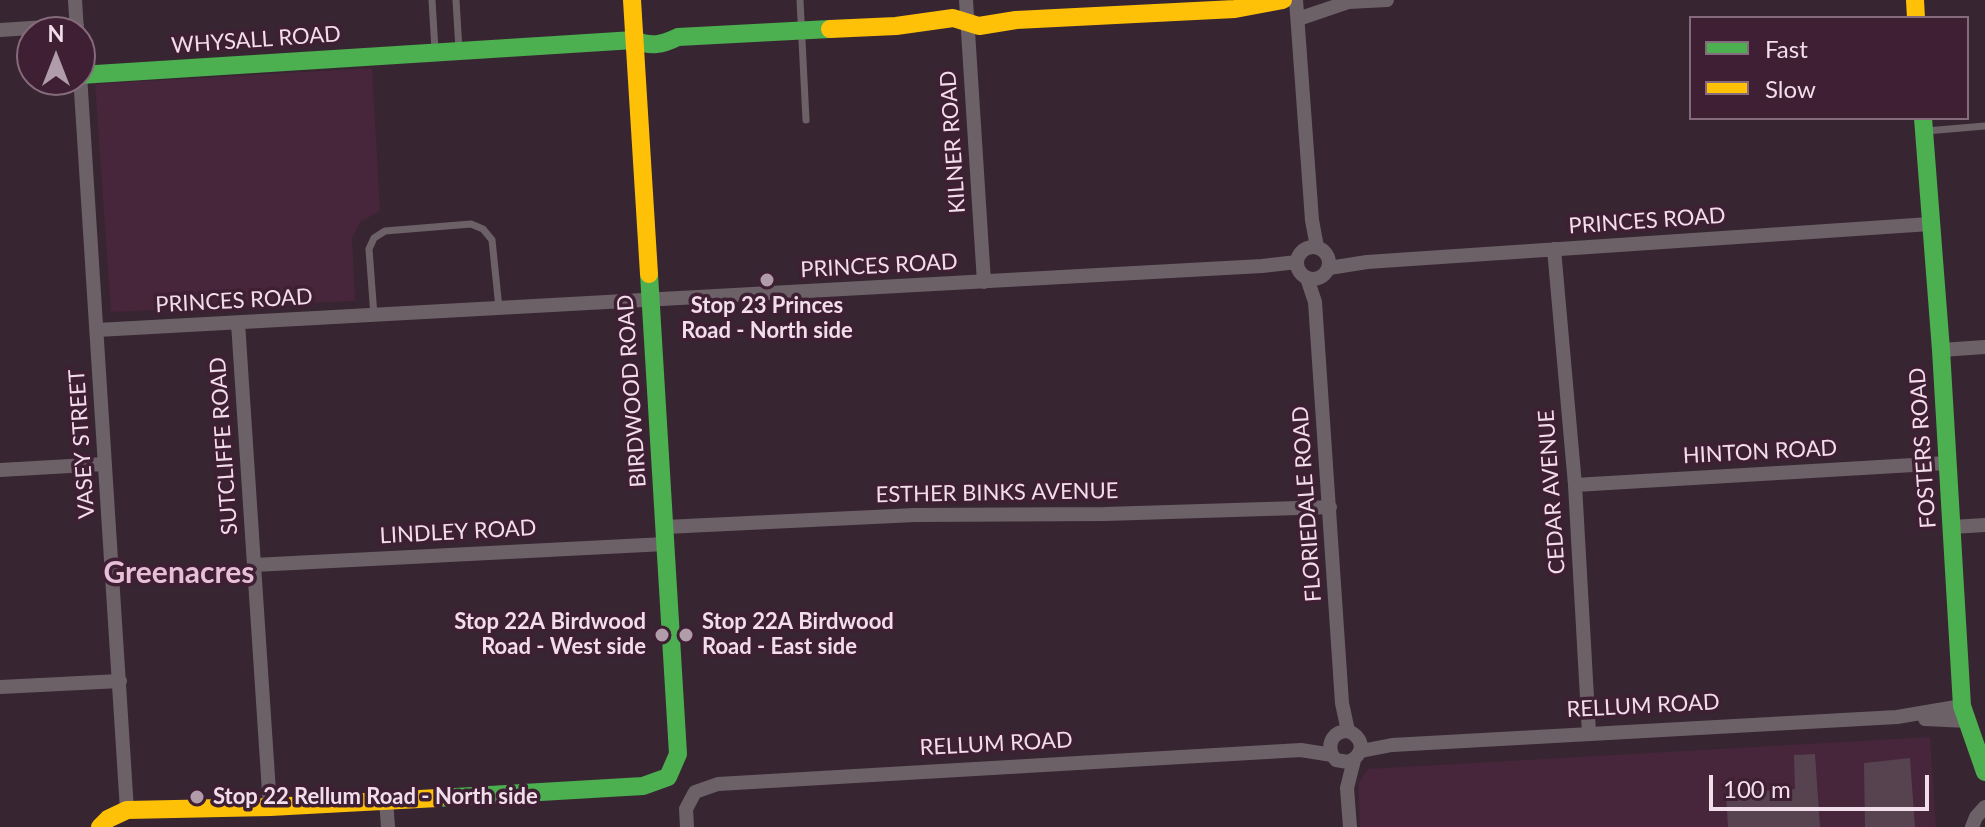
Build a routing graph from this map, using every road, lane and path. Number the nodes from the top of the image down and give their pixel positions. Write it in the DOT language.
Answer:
graph roads {
  1 [pos="432,0"];
  2 [pos="456,0"];
  3 [pos="632,0"];
  4 [pos="800,0"];
  5 [pos="966,0"];
  6 [pos="1283,0"];
  7 [pos="1296,0"];
  8 [pos="1387,0"];
  9 [pos="1136,7"];
  10 [pos="1298,19"];
  11 [pos="968,22"];
  12 [pos="801,31"];
  13 [pos="634,40"];
  14 [pos="459,50"];
  15 [pos="435,52"];
  16 [pos="96,74"];
  17 [pos="81,96"];
  18 [pos="806,120"];
  19 [pos="1924,124"];
  20 [pos="1985,126"];
  21 [pos="1930,224"];
  22 [pos="1554,249"];
  23 [pos="1313,263"];
  24 [pos="984,282"];
  25 [pos="650,300"];
  26 [pos="499,309"];
  27 [pos="374,316"];
  28 [pos="238,323"];
  29 [pos="97,330"];
  30 [pos="1985,347"];
  31 [pos="1941,350"];
  32 [pos="1947,463"];
  33 [pos="105,464"];
  34 [pos="0,470"];
  35 [pos="1575,485"];
  36 [pos="1330,507"];
  37 [pos="1985,525"];
  38 [pos="1952,527"];
  39 [pos="665,536"];
  40 [pos="254,565"];
  41 [pos="120,681"];
  42 [pos="0,687"];
  43 [pos="1965,714"];
  44 [pos="1589,733"];
  45 [pos="1348,742"];
  46 [pos="1301,750"];
  47 [pos="1334,758"];
  48 [pos="1985,772"];
  49 [pos="1347,788"];
  50 [pos="386,800"];
  51 [pos="270,807"];
  52 [pos="1985,807"];
  53 [pos="127,810"];
  54 [pos="100,827"];
  55 [pos="388,827"];
  56 [pos="687,827"];
  57 [pos="1350,827"];
  58 [pos="1972,827"];
  1 -- 15 [label="lane"];
  2 -- 14 [label="lane"];
  3 -- 13 [label="street, BIRDWOOD ROAD"];
  4 -- 12 [label="lane"];
  5 -- 11 [label="street, KILNER ROAD"];
  6 -- 9 [label="street, WHYSALL ROAD"];
  7 -- 10 [label="street, FLORIEDALE ROAD"];
  8 -- 10 [label="street"];
  9 -- 11 [label="street, WHYSALL ROAD"];
  10 -- 23 [label="street, FLORIEDALE ROAD"];
  11 -- 12 [label="street, WHYSALL ROAD"];
  11 -- 24 [label="street, KILNER ROAD"];
  12 -- 13 [label="street, WHYSALL ROAD"];
  12 -- 18 [label="lane"];
  13 -- 14 [label="street, WHYSALL ROAD"];
  13 -- 25 [label="street, BIRDWOOD ROAD"];
  14 -- 15 [label="street, WHYSALL ROAD"];
  15 -- 16 [label="street, WHYSALL ROAD"];
  17 -- 29 [label="street, VASEY STREET"];
  19 -- 20 [label="lane"];
  19 -- 21 [label="street, FOSTERS ROAD"];
  21 -- 22 [label="street, PRINCES ROAD"];
  21 -- 31 [label="street, FOSTERS ROAD"];
  22 -- 23 [label="street, PRINCES ROAD"];
  22 -- 35 [label="street, CEDAR AVENUE"];
  23 -- 24 [label="street, PRINCES ROAD"];
  23 -- 36 [label="street, FLORIEDALE ROAD"];
  24 -- 25 [label="street, PRINCES ROAD"];
  25 -- 26 [label="street, PRINCES ROAD"];
  25 -- 39 [label="street, BIRDWOOD ROAD"];
  26 -- 27 [label="street, PRINCES ROAD"];
  26 -- 27 [label="lane"];
  27 -- 28 [label="street, PRINCES ROAD"];
  28 -- 29 [label="street, PRINCES ROAD"];
  28 -- 40 [label="street, SUTCLIFFE ROAD"];
  29 -- 33 [label="street, VASEY STREET"];
  30 -- 31 [label="street"];
  31 -- 32 [label="street, FOSTERS ROAD"];
  32 -- 35 [label="street, HINTON ROAD"];
  32 -- 38 [label="street, FOSTERS ROAD"];
  33 -- 34 [label="street"];
  33 -- 41 [label="street, VASEY STREET"];
  35 -- 44 [label="street, CEDAR AVENUE"];
  36 -- 39 [label="street, ESTHER BINKS AVENUE"];
  36 -- 45 [label="street, FLORIEDALE ROAD"];
  37 -- 38 [label="street"];
  38 -- 43 [label="street, FOSTERS ROAD"];
  39 -- 40 [label="street, LINDLEY ROAD"];
  39 -- 50 [label="street, BIRDWOOD ROAD"];
  40 -- 51 [label="street, SUTCLIFFE ROAD"];
  41 -- 42 [label="street"];
  41 -- 53 [label="street, VASEY STREET"];
  43 -- 44 [label="street, RELLUM ROAD"];
  43 -- 48 [label="street, FOSTERS ROAD"];
  44 -- 45 [label="street, RELLUM ROAD"];
  45 -- 46 [label="street, RELLUM ROAD"];
  45 -- 47 [label="street, FLORIEDALE ROAD"];
  45 -- 47 [label="street, RELLUM ROAD"];
  45 -- 49 [label="street, FLORIEDALE ROAD"];
  46 -- 47 [label="street, RELLUM ROAD"];
  46 -- 56 [label="street, RELLUM ROAD"];
  47 -- 49 [label="street, FLORIEDALE ROAD"];
  49 -- 57 [label="street, FLORIEDALE ROAD"];
  50 -- 51 [label="street"];
  50 -- 55 [label="street"];
  51 -- 53 [label="street"];
  52 -- 58 [label="street"];
  53 -- 54 [label="street"];
}
